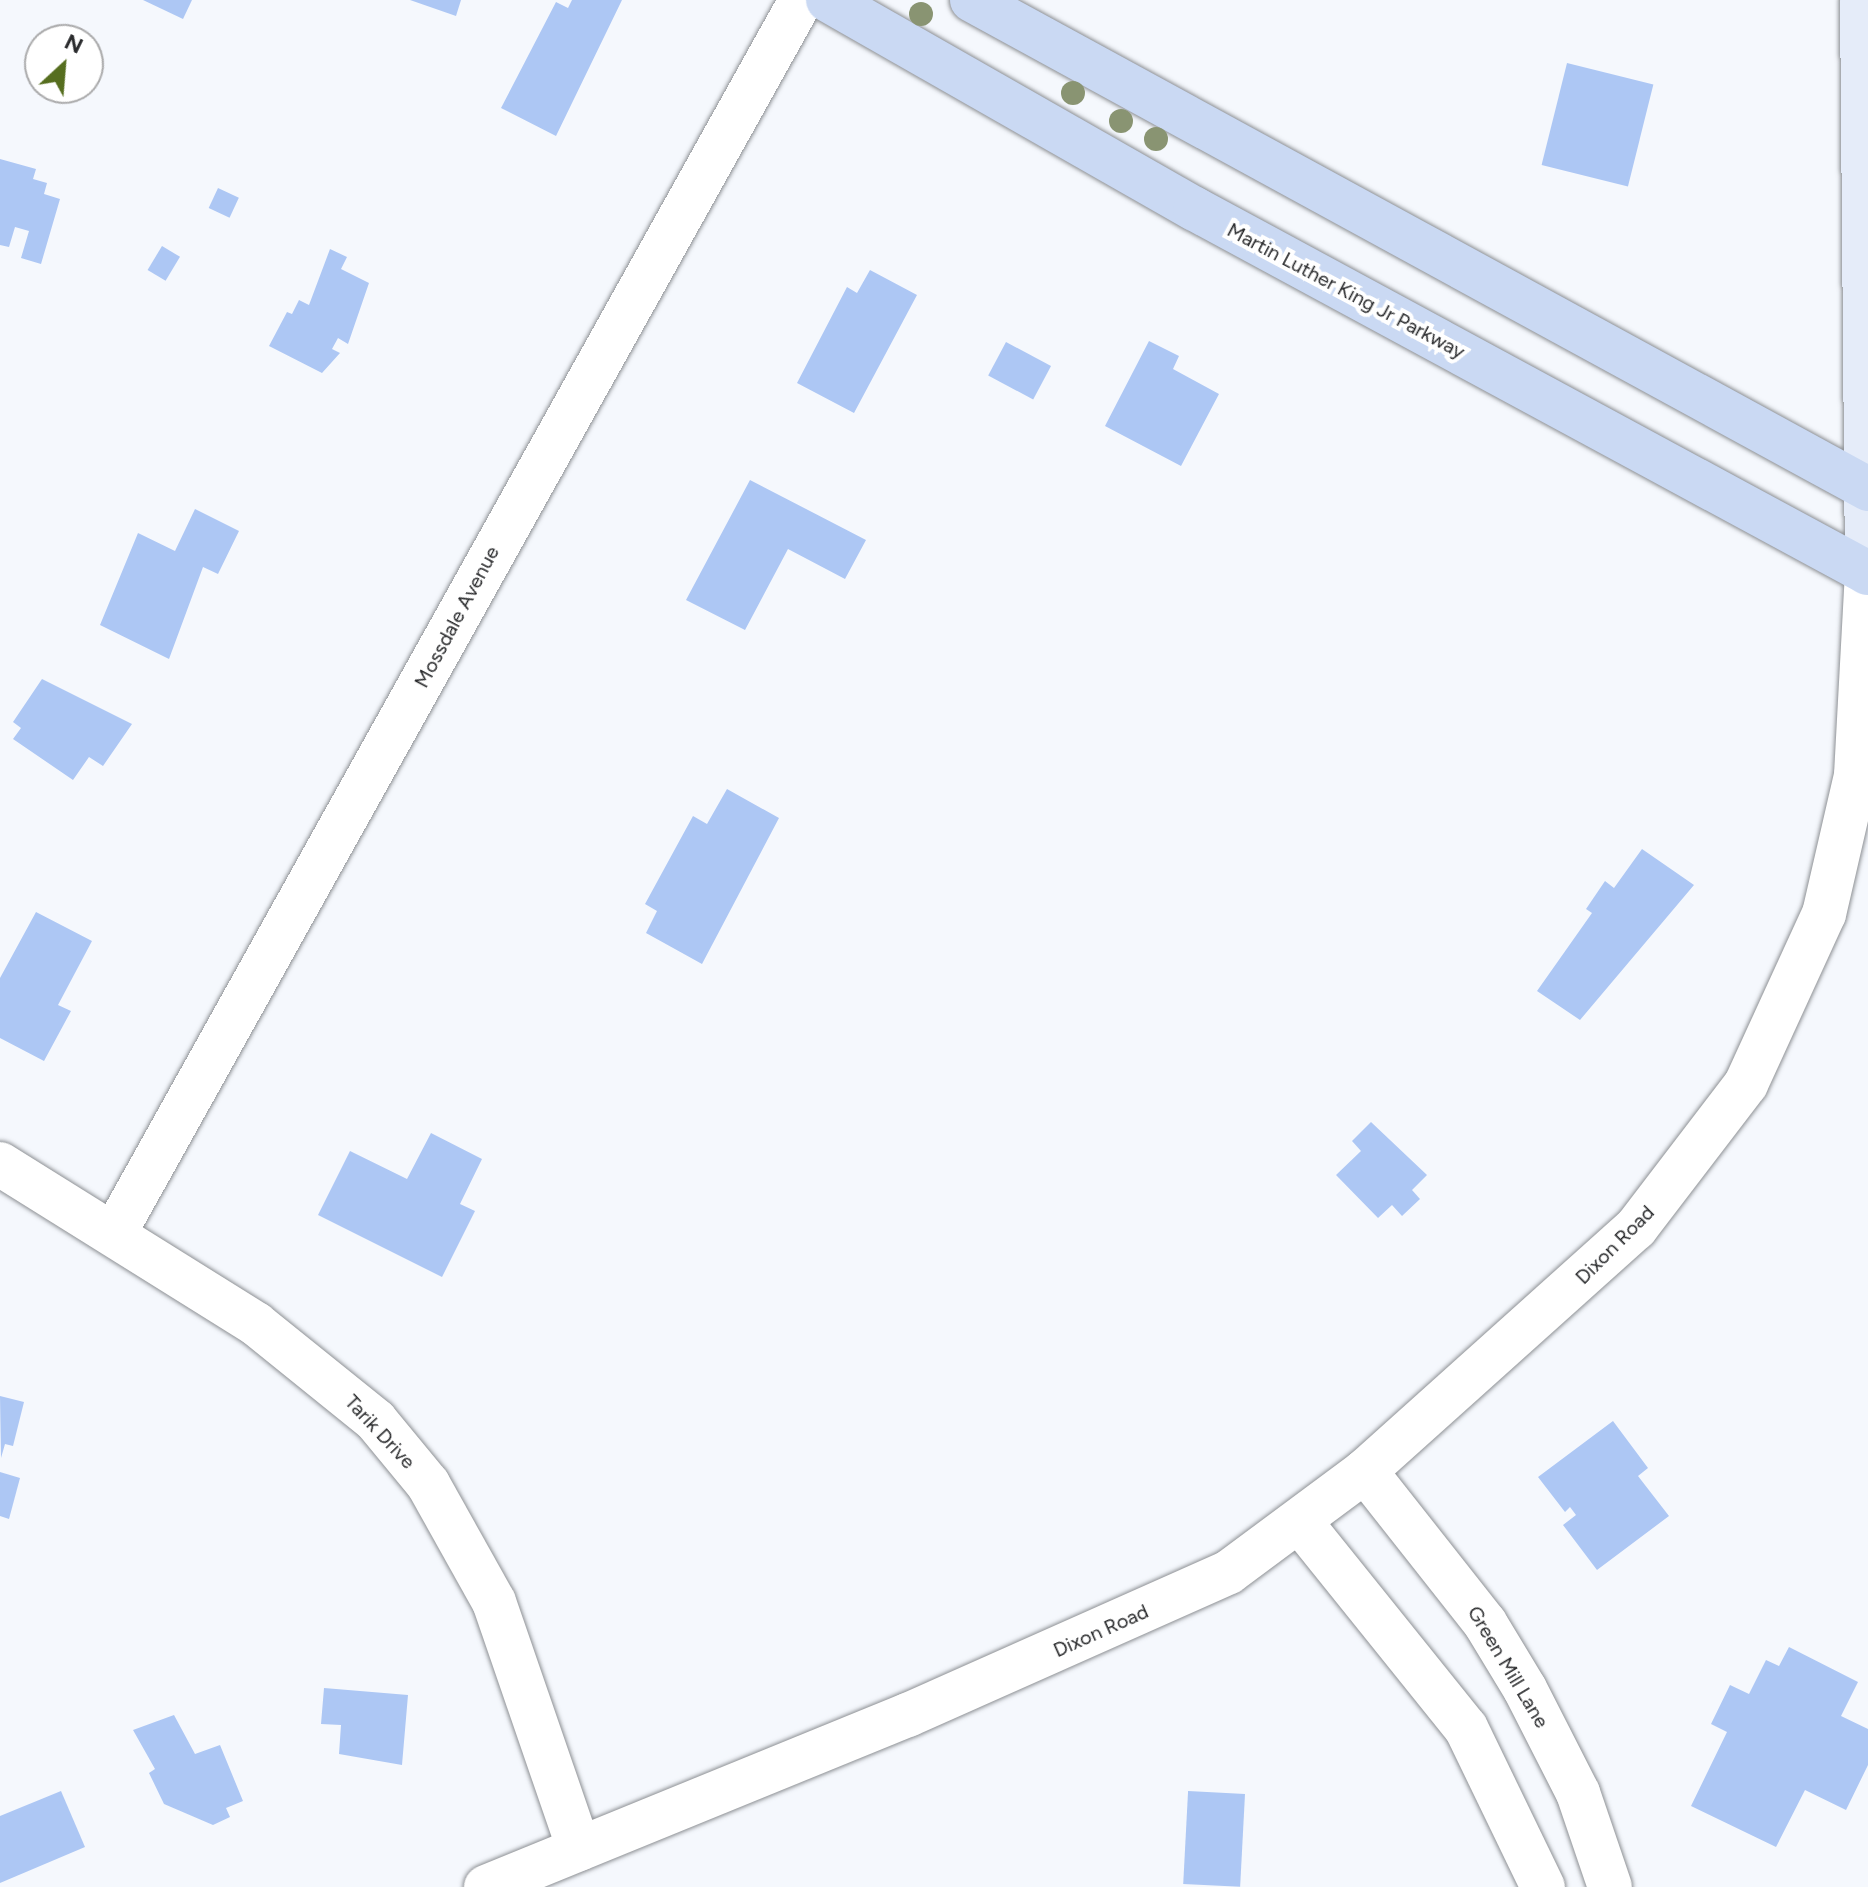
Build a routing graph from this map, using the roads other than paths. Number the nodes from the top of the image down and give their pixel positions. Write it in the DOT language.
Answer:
graph roads {
  1 [pos="801,0"];
  2 [pos="828,0"];
  3 [pos="972,0"];
  4 [pos="1862,0"];
  5 [pos="1867,488"];
  6 [pos="1868,573"];
  7 [pos="0,1164"];
  8 [pos="114,1234"];
  9 [pos="1365,1471"];
  10 [pos="1301,1523"];
  11 [pos="579,1849"];
  12 [pos="486,1887"];
  13 [pos="1543,1887"];
  14 [pos="1610,1887"];
  1 -- 8 [label="street, Mossdale Avenue"];
  2 -- 6 [label="main road, Martin Luther King Jr Parkway"];
  3 -- 5 [label="main road"];
  4 -- 5 [label="street, Dixon Road"];
  5 -- 6 [label="street, Dixon Road"];
  6 -- 9 [label="street, Dixon Road"];
  7 -- 8 [label="street, Tarik Drive"];
  8 -- 11 [label="street, Tarik Drive"];
  9 -- 10 [label="street, Dixon Road"];
  9 -- 14 [label="street, Green Mill Lane"];
  10 -- 11 [label="street, Dixon Road"];
  10 -- 13 [label="street"];
  11 -- 12 [label="street, Dixon Road"];
}
